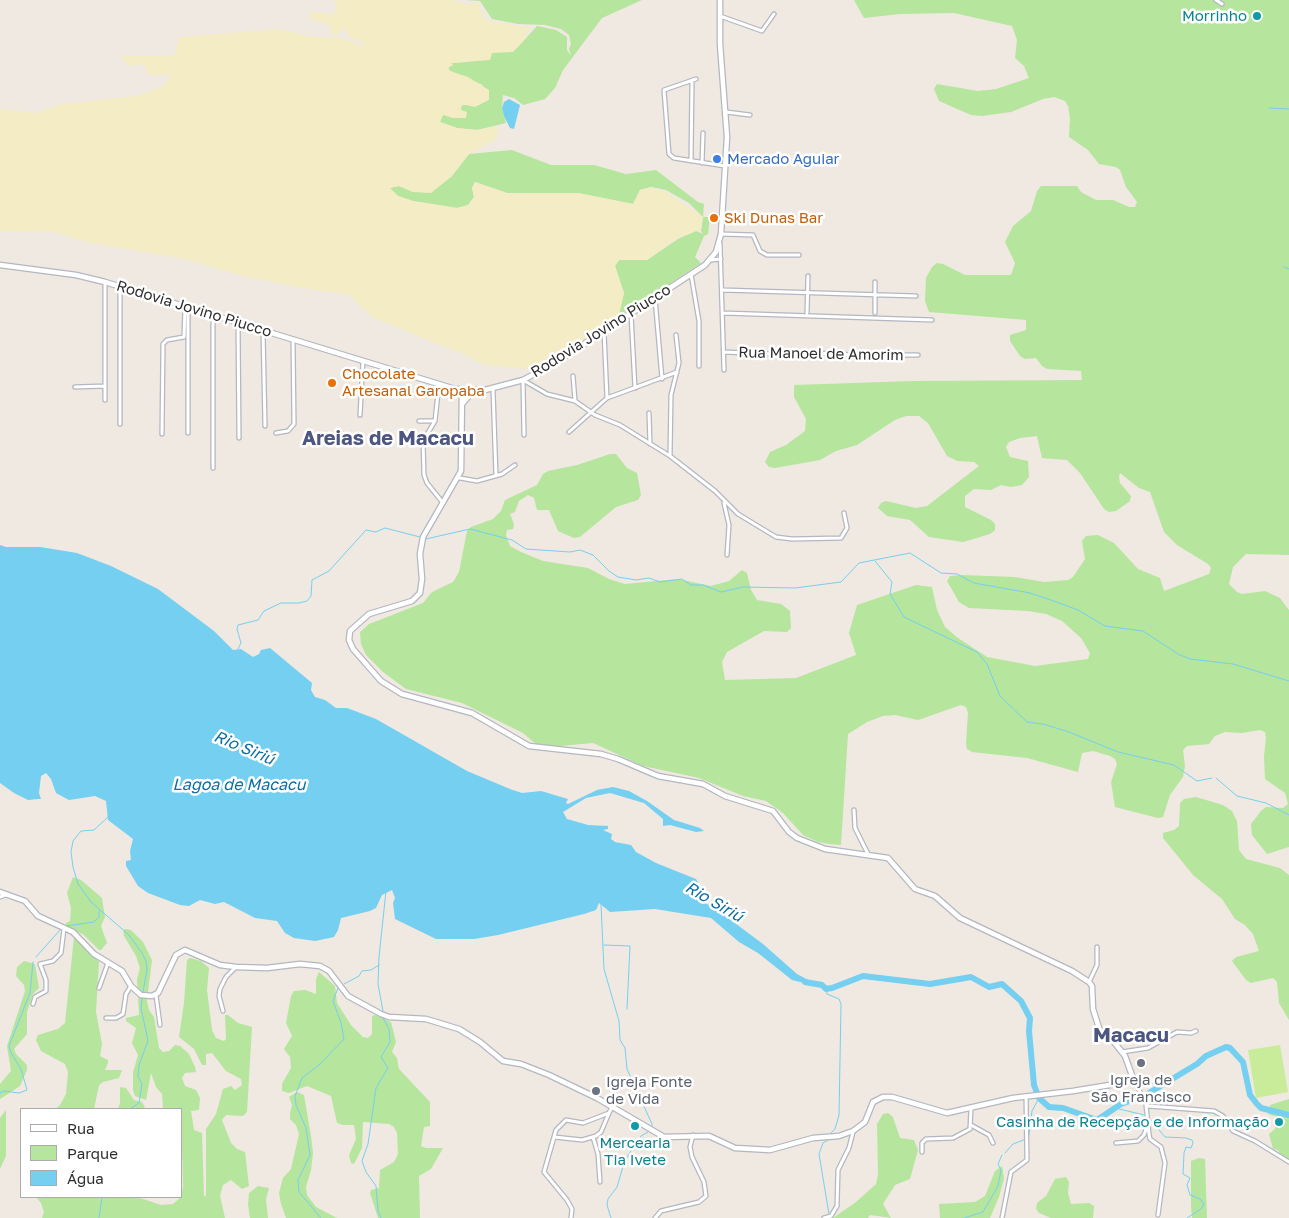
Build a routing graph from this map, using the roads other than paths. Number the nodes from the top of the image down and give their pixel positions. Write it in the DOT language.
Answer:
graph roads {
  1 [pos="720,0"];
  2 [pos="1216,0"];
  3 [pos="1222,4"];
  4 [pos="774,14"];
  5 [pos="720,16"];
  6 [pos="696,79"];
  7 [pos="692,82"];
  8 [pos="726,112"];
  9 [pos="750,115"];
  10 [pos="703,133"];
  11 [pos="690,161"];
  12 [pos="702,163"];
  13 [pos="725,166"];
  14 [pos="721,234"];
  15 [pos="720,244"];
  16 [pos="799,254"];
  17 [pos="711,260"];
  18 [pos="721,260"];
  19 [pos="0,265"];
  20 [pos="690,274"];
  21 [pos="808,276"];
  22 [pos="105,282"];
  23 [pos="875,282"];
  24 [pos="120,286"];
  25 [pos="723,290"];
  26 [pos="808,292"];
  27 [pos="875,295"];
  28 [pos="916,296"];
  29 [pos="655,298"];
  30 [pos="187,306"];
  31 [pos="722,313"];
  32 [pos="808,313"];
  33 [pos="874,313"];
  34 [pos="213,314"];
  35 [pos="631,314"];
  36 [pos="932,320"];
  37 [pos="238,321"];
  38 [pos="263,329"];
  39 [pos="604,331"];
  40 [pos="676,335"];
  41 [pos="292,339"];
  42 [pos="724,352"];
  43 [pos="918,355"];
  44 [pos="363,361"];
  45 [pos="699,366"];
  46 [pos="724,370"];
  47 [pos="677,372"];
  48 [pos="574,376"];
  49 [pos="662,379"];
  50 [pos="523,380"];
  51 [pos="439,384"];
  52 [pos="104,386"];
  53 [pos="75,387"];
  54 [pos="636,388"];
  55 [pos="494,389"];
  56 [pos="462,390"];
  57 [pos="473,391"];
  58 [pos="607,398"];
  59 [pos="105,400"];
  60 [pos="575,401"];
  61 [pos="462,405"];
  62 [pos="592,412"];
  63 [pos="650,413"];
  64 [pos="360,415"];
  65 [pos="419,421"];
  66 [pos="435,421"];
  67 [pos="120,424"];
  68 [pos="266,426"];
  69 [pos="569,432"];
  70 [pos="188,433"];
  71 [pos="276,433"];
  72 [pos="162,434"];
  73 [pos="524,435"];
  74 [pos="239,438"];
  75 [pos="650,445"];
  76 [pos="670,456"];
  77 [pos="515,465"];
  78 [pos="213,468"];
  79 [pos="496,476"];
  80 [pos="460,478"];
  81 [pos="724,502"];
  82 [pos="443,503"];
  83 [pos="844,512"];
  84 [pos="727,555"];
  85 [pos="854,810"];
  86 [pos="868,854"];
  87 [pos="2,894"];
  88 [pos="64,929"];
  89 [pos="1097,946"];
  90 [pos="108,962"];
  91 [pos="236,968"];
  92 [pos="1089,982"];
  93 [pos="131,986"];
  94 [pos="99,988"];
  95 [pos="156,995"];
  96 [pos="33,1004"];
  97 [pos="223,1011"];
  98 [pos="106,1018"];
  99 [pos="160,1025"];
  100 [pos="1196,1031"];
  101 [pos="1122,1052"];
  102 [pos="1134,1081"];
  103 [pos="1026,1096"];
  104 [pos="1146,1104"];
  105 [pos="612,1107"];
  106 [pos="972,1108"];
  107 [pos="609,1113"];
  108 [pos="971,1125"];
  109 [pos="1147,1126"];
  110 [pos="853,1131"];
  111 [pos="694,1135"];
  112 [pos="554,1137"];
  113 [pos="593,1137"];
  114 [pos="993,1143"];
  115 [pos="1116,1143"];
  116 [pos="922,1152"];
  117 [pos="1289,1162"];
  118 [pos="600,1182"];
  119 [pos="1158,1215"];
  120 [pos="571,1218"];
  121 [pos="655,1218"];
  122 [pos="824,1218"];
  123 [pos="1002,1218"];
  1 -- 5 [label="street, Rodovia Jovino Piucco"];
  2 -- 3 [label="street"];
  4 -- 5 [label="street"];
  5 -- 8 [label="street, Rodovia Jovino Piucco"];
  6 -- 7 [label="street"];
  7 -- 11 [label="street"];
  7 -- 11 [label="street"];
  8 -- 9 [label="street"];
  8 -- 13 [label="street, Rodovia Jovino Piucco"];
  10 -- 12 [label="street"];
  11 -- 12 [label="street"];
  12 -- 13 [label="street"];
  13 -- 14 [label="street, Rodovia Jovino Piucco"];
  14 -- 15 [label="street, Rodovia Jovino Piucco"];
  14 -- 16 [label="street"];
  15 -- 17 [label="street, Rodovia Jovino Piucco"];
  15 -- 18 [label="street"];
  17 -- 18 [label="street"];
  17 -- 20 [label="street, Rodovia Jovino Piucco"];
  18 -- 25 [label="street"];
  19 -- 22 [label="street, Rodovia Jovino Piucco"];
  20 -- 29 [label="street, Rodovia Jovino Piucco"];
  20 -- 45 [label="street"];
  21 -- 26 [label="street"];
  22 -- 24 [label="street, Rodovia Jovino Piucco"];
  22 -- 52 [label="street"];
  23 -- 27 [label="street"];
  24 -- 30 [label="street, Rodovia Jovino Piucco"];
  24 -- 67 [label="street"];
  25 -- 26 [label="street"];
  25 -- 31 [label="street"];
  26 -- 27 [label="street"];
  26 -- 32 [label="street"];
  27 -- 28 [label="street"];
  27 -- 33 [label="street"];
  29 -- 35 [label="street, Rodovia Jovino Piucco"];
  29 -- 49 [label="street"];
  30 -- 34 [label="street, Rodovia Jovino Piucco"];
  30 -- 70 [label="street"];
  30 -- 72 [label="street"];
  31 -- 36 [label="street"];
  31 -- 42 [label="street"];
  34 -- 37 [label="street, Rodovia Jovino Piucco"];
  34 -- 78 [label="street"];
  35 -- 39 [label="street, Rodovia Jovino Piucco"];
  35 -- 54 [label="street"];
  37 -- 38 [label="street, Rodovia Jovino Piucco"];
  37 -- 74 [label="street"];
  38 -- 41 [label="street, Rodovia Jovino Piucco"];
  38 -- 68 [label="street"];
  39 -- 50 [label="street, Rodovia Jovino Piucco"];
  39 -- 58 [label="street"];
  40 -- 47 [label="street"];
  41 -- 44 [label="street, Rodovia Jovino Piucco"];
  41 -- 71 [label="street"];
  42 -- 43 [label="street, Rua Manoel de Amorim"];
  42 -- 46 [label="street"];
  44 -- 51 [label="street, Rodovia Jovino Piucco"];
  44 -- 64 [label="street"];
  47 -- 49 [label="street"];
  47 -- 76 [label="street"];
  48 -- 60 [label="street"];
  49 -- 54 [label="street"];
  50 -- 55 [label="street, Rodovia Jovino Piucco"];
  50 -- 60 [label="street"];
  50 -- 73 [label="street"];
  51 -- 56 [label="street, Rodovia Jovino Piucco"];
  51 -- 66 [label="street"];
  52 -- 53 [label="street"];
  52 -- 59 [label="street"];
  54 -- 58 [label="street"];
  55 -- 57 [label="street, Rodovia Jovino Piucco"];
  55 -- 79 [label="street"];
  56 -- 57 [label="street, Rodovia Jovino Piucco"];
  56 -- 61 [label="street"];
  57 -- 61 [label="street"];
  58 -- 62 [label="street"];
  60 -- 62 [label="street"];
  61 -- 80 [label="street"];
  62 -- 69 [label="street"];
  62 -- 75 [label="street"];
  63 -- 75 [label="street"];
  65 -- 66 [label="street"];
  66 -- 82 [label="street"];
  75 -- 76 [label="street"];
  76 -- 81 [label="street"];
  77 -- 79 [label="street"];
  79 -- 80 [label="street"];
  80 -- 82 [label="street"];
  81 -- 83 [label="street"];
  81 -- 84 [label="street"];
  82 -- 86 [label="street"];
  85 -- 86 [label="street"];
  86 -- 92 [label="street"];
  87 -- 88 [label="street"];
  88 -- 90 [label="street"];
  88 -- 96 [label="street"];
  89 -- 92 [label="street"];
  90 -- 93 [label="street"];
  90 -- 94 [label="street"];
  91 -- 95 [label="street"];
  91 -- 97 [label="street"];
  91 -- 105 [label="street"];
  92 -- 101 [label="street"];
  93 -- 95 [label="street"];
  93 -- 98 [label="street"];
  95 -- 99 [label="street"];
  100 -- 101 [label="street"];
  101 -- 102 [label="street"];
  102 -- 103 [label="street"];
  102 -- 104 [label="street"];
  103 -- 106 [label="street"];
  103 -- 123 [label="street"];
  104 -- 109 [label="street"];
  104 -- 117 [label="street"];
  105 -- 107 [label="street"];
  105 -- 111 [label="street"];
  106 -- 108 [label="street"];
  106 -- 110 [label="street"];
  107 -- 112 [label="street"];
  107 -- 113 [label="street"];
  108 -- 114 [label="street"];
  108 -- 116 [label="street"];
  109 -- 115 [label="street"];
  109 -- 119 [label="street"];
  110 -- 111 [label="street"];
  110 -- 122 [label="street"];
  111 -- 121 [label="street"];
  112 -- 113 [label="street"];
  112 -- 120 [label="street"];
  113 -- 118 [label="street"];
}
